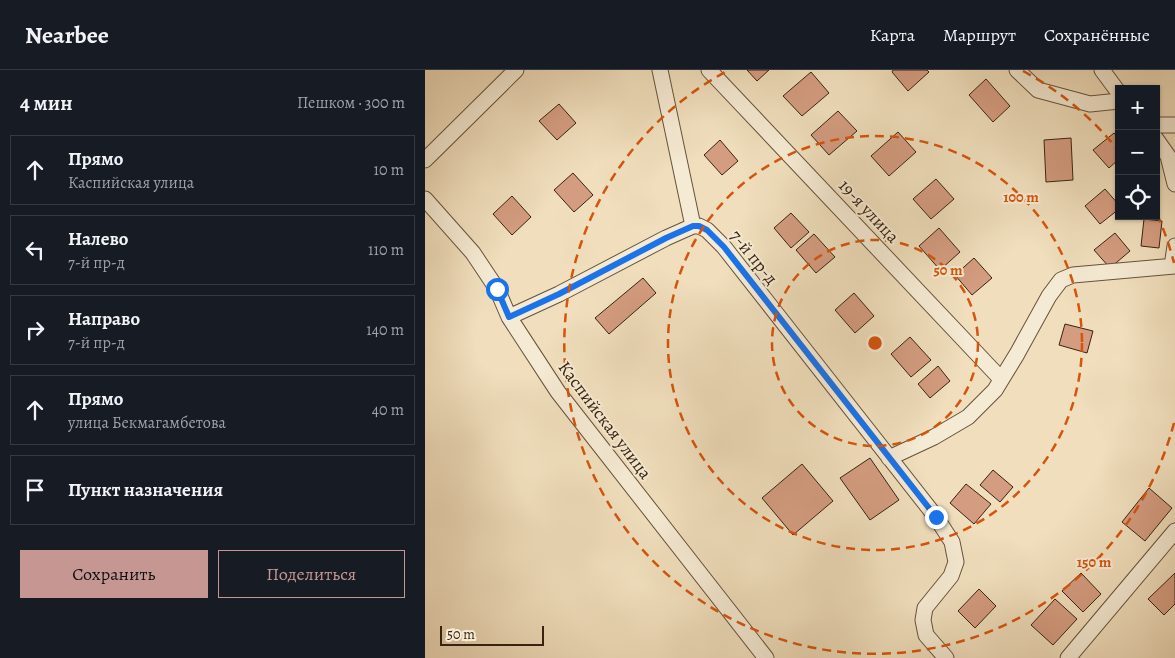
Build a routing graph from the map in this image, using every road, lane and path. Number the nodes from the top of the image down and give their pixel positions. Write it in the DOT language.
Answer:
graph roads {
  1 [pos="516,70"];
  2 [pos="660,70"];
  3 [pos="709,70"];
  4 [pos="1017,70"];
  5 [pos="1102,70"];
  6 [pos="1115,88"];
  7 [pos="1115,101"];
  8 [pos="1160,125"];
  9 [pos="1175,125"];
  10 [pos="1160,145"];
  11 [pos="425,160"];
  12 [pos="1175,184"];
  13 [pos="425,199"];
  14 [pos="693,226"];
  15 [pos="1175,246"];
  16 [pos="1174,266"];
  17 [pos="509,317"];
  18 [pos="1001,379"];
  19 [pos="889,458"];
  20 [pos="1175,531"];
  21 [pos="766,658"];
  22 [pos="946,658"];
  23 [pos="1068,658"];
  1 -- 11 [label="street"];
  2 -- 14 [label="street"];
  3 -- 18 [label="street, 19-я улица"];
  4 -- 7 [label="street"];
  5 -- 6 [label="street"];
  8 -- 9 [label="street"];
  10 -- 12 [label="street"];
  13 -- 17 [label="street, Каспийская улица"];
  14 -- 17 [label="street"];
  14 -- 19 [label="street, 7-й пр-д"];
  15 -- 16 [label="street"];
  16 -- 18 [label="street"];
  17 -- 21 [label="street, Каспийская улица"];
  18 -- 19 [label="street"];
  19 -- 22 [label="street, 7-й пр-д"];
  20 -- 23 [label="street"];
}
